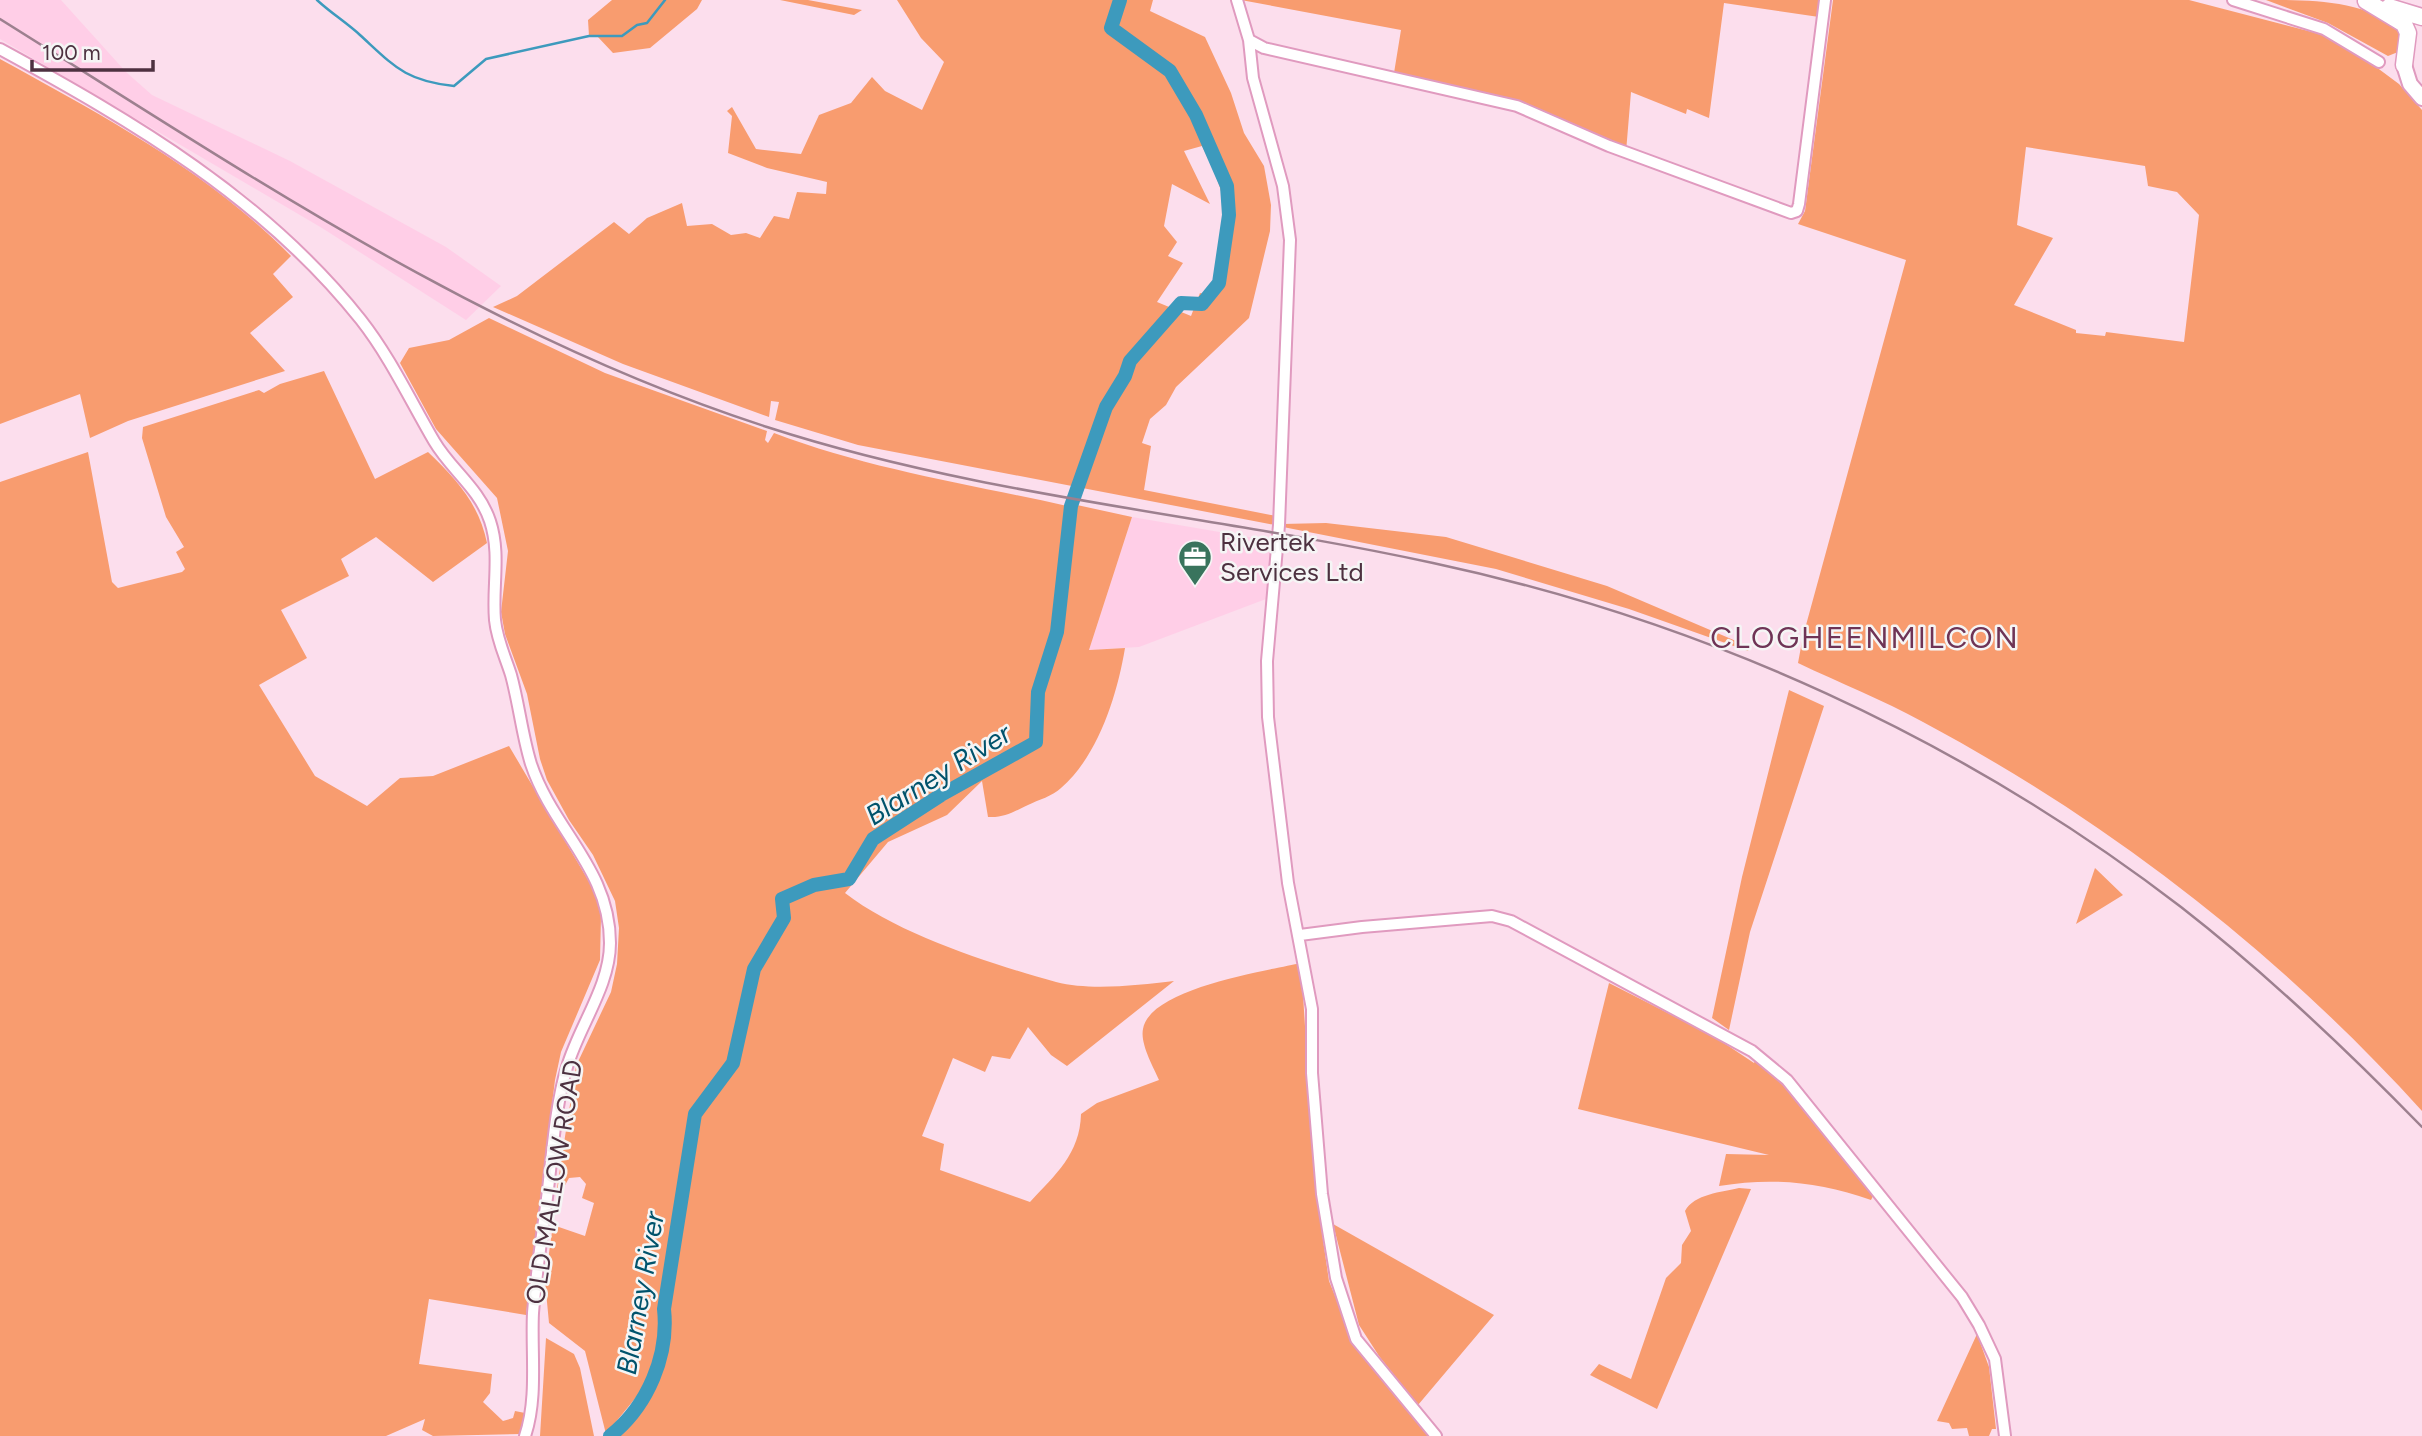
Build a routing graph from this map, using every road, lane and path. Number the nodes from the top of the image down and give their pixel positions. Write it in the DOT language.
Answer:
graph roads {
  1 [pos="1237,0"];
  2 [pos="1825,0"];
  3 [pos="2233,0"];
  4 [pos="2365,0"];
  5 [pos="2422,17"];
  6 [pos="2422,36"];
  7 [pos="1249,40"];
  8 [pos="0,49"];
  9 [pos="2379,62"];
  10 [pos="2407,65"];
  11 [pos="2421,96"];
  12 [pos="1300,935"];
  13 [pos="525,1436"];
  14 [pos="1436,1436"];
  15 [pos="2005,1436"];
  1 -- 7 [label="street"];
  2 -- 7 [label="street"];
  3 -- 9 [label="street"];
  4 -- 5 [label="highway"];
  4 -- 10 [label="highway"];
  6 -- 10 [label="highway"];
  7 -- 12 [label="street"];
  8 -- 13 [label="street, OLD MALLOW ROAD"];
  10 -- 11 [label="main road"];
  12 -- 14 [label="street"];
  12 -- 15 [label="street"];
}
